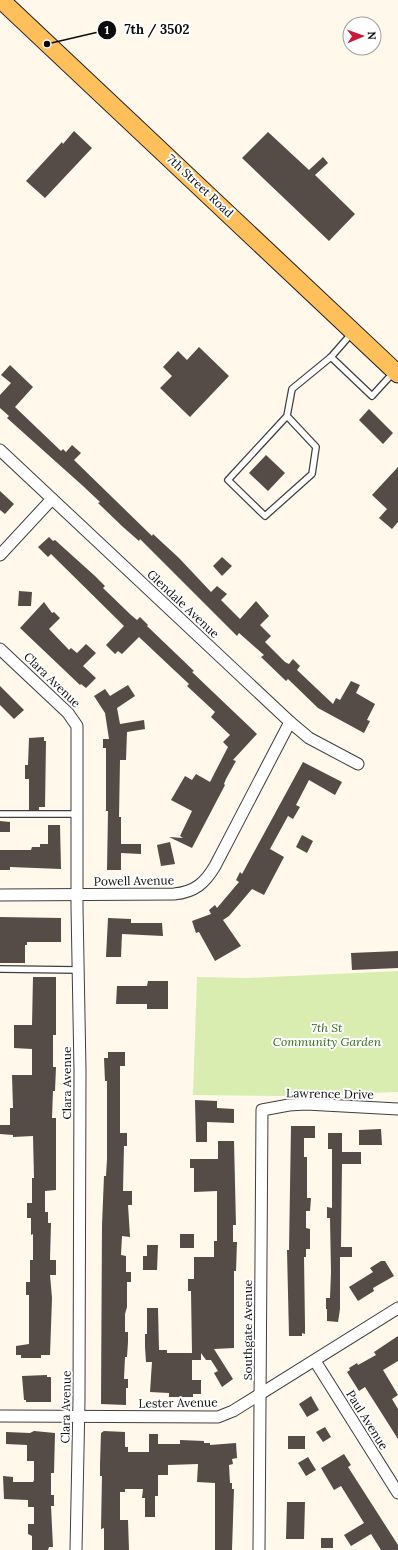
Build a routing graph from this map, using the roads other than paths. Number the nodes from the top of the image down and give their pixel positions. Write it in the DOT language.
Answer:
graph roads {
  1 [pos="1,0"];
  2 [pos="353,331"];
  3 [pos="331,356"];
  4 [pos="397,372"];
  5 [pos="287,416"];
  6 [pos="0,450"];
  7 [pos="52,499"];
  8 [pos="0,555"];
  9 [pos="0,649"];
  10 [pos="290,722"];
  11 [pos="358,764"];
  12 [pos="0,814"];
  13 [pos="77,814"];
  14 [pos="0,895"];
  15 [pos="78,895"];
  16 [pos="0,969"];
  17 [pos="79,970"];
  18 [pos="398,1109"];
  19 [pos="262,1110"];
  20 [pos="398,1308"];
  21 [pos="315,1361"];
  22 [pos="261,1392"];
  23 [pos="0,1416"];
  24 [pos="79,1417"];
  25 [pos="398,1493"];
  26 [pos="76,1550"];
  27 [pos="259,1550"];
  1 -- 2 [label="main road, 7th Street Road"];
  2 -- 3 [label="lane"];
  2 -- 4 [label="main road, 7th Street Road"];
  3 -- 4 [label="lane"];
  3 -- 5 [label="lane"];
  5 -- 5 [label="lane"];
  6 -- 7 [label="street, Glendale Avenue"];
  7 -- 8 [label="street"];
  7 -- 10 [label="street, Glendale Avenue"];
  9 -- 13 [label="street, Clara Avenue"];
  10 -- 11 [label="street, Glendale Avenue"];
  10 -- 15 [label="street, Powell Avenue"];
  12 -- 13 [label="lane"];
  13 -- 15 [label="street, Clara Avenue"];
  14 -- 15 [label="street, Powell Avenue"];
  15 -- 17 [label="street, Clara Avenue"];
  16 -- 17 [label="lane"];
  17 -- 24 [label="street, Clara Avenue"];
  18 -- 19 [label="street, Lawrence Drive"];
  19 -- 22 [label="street, Southgate Avenue"];
  20 -- 21 [label="street, Lester Avenue"];
  21 -- 22 [label="street, Lester Avenue"];
  21 -- 25 [label="street, Paul Avenue"];
  22 -- 24 [label="street, Lester Avenue"];
  22 -- 27 [label="street, Southgate Avenue"];
  23 -- 24 [label="street, Lester Avenue"];
  24 -- 26 [label="street, Clara Avenue"];
}
